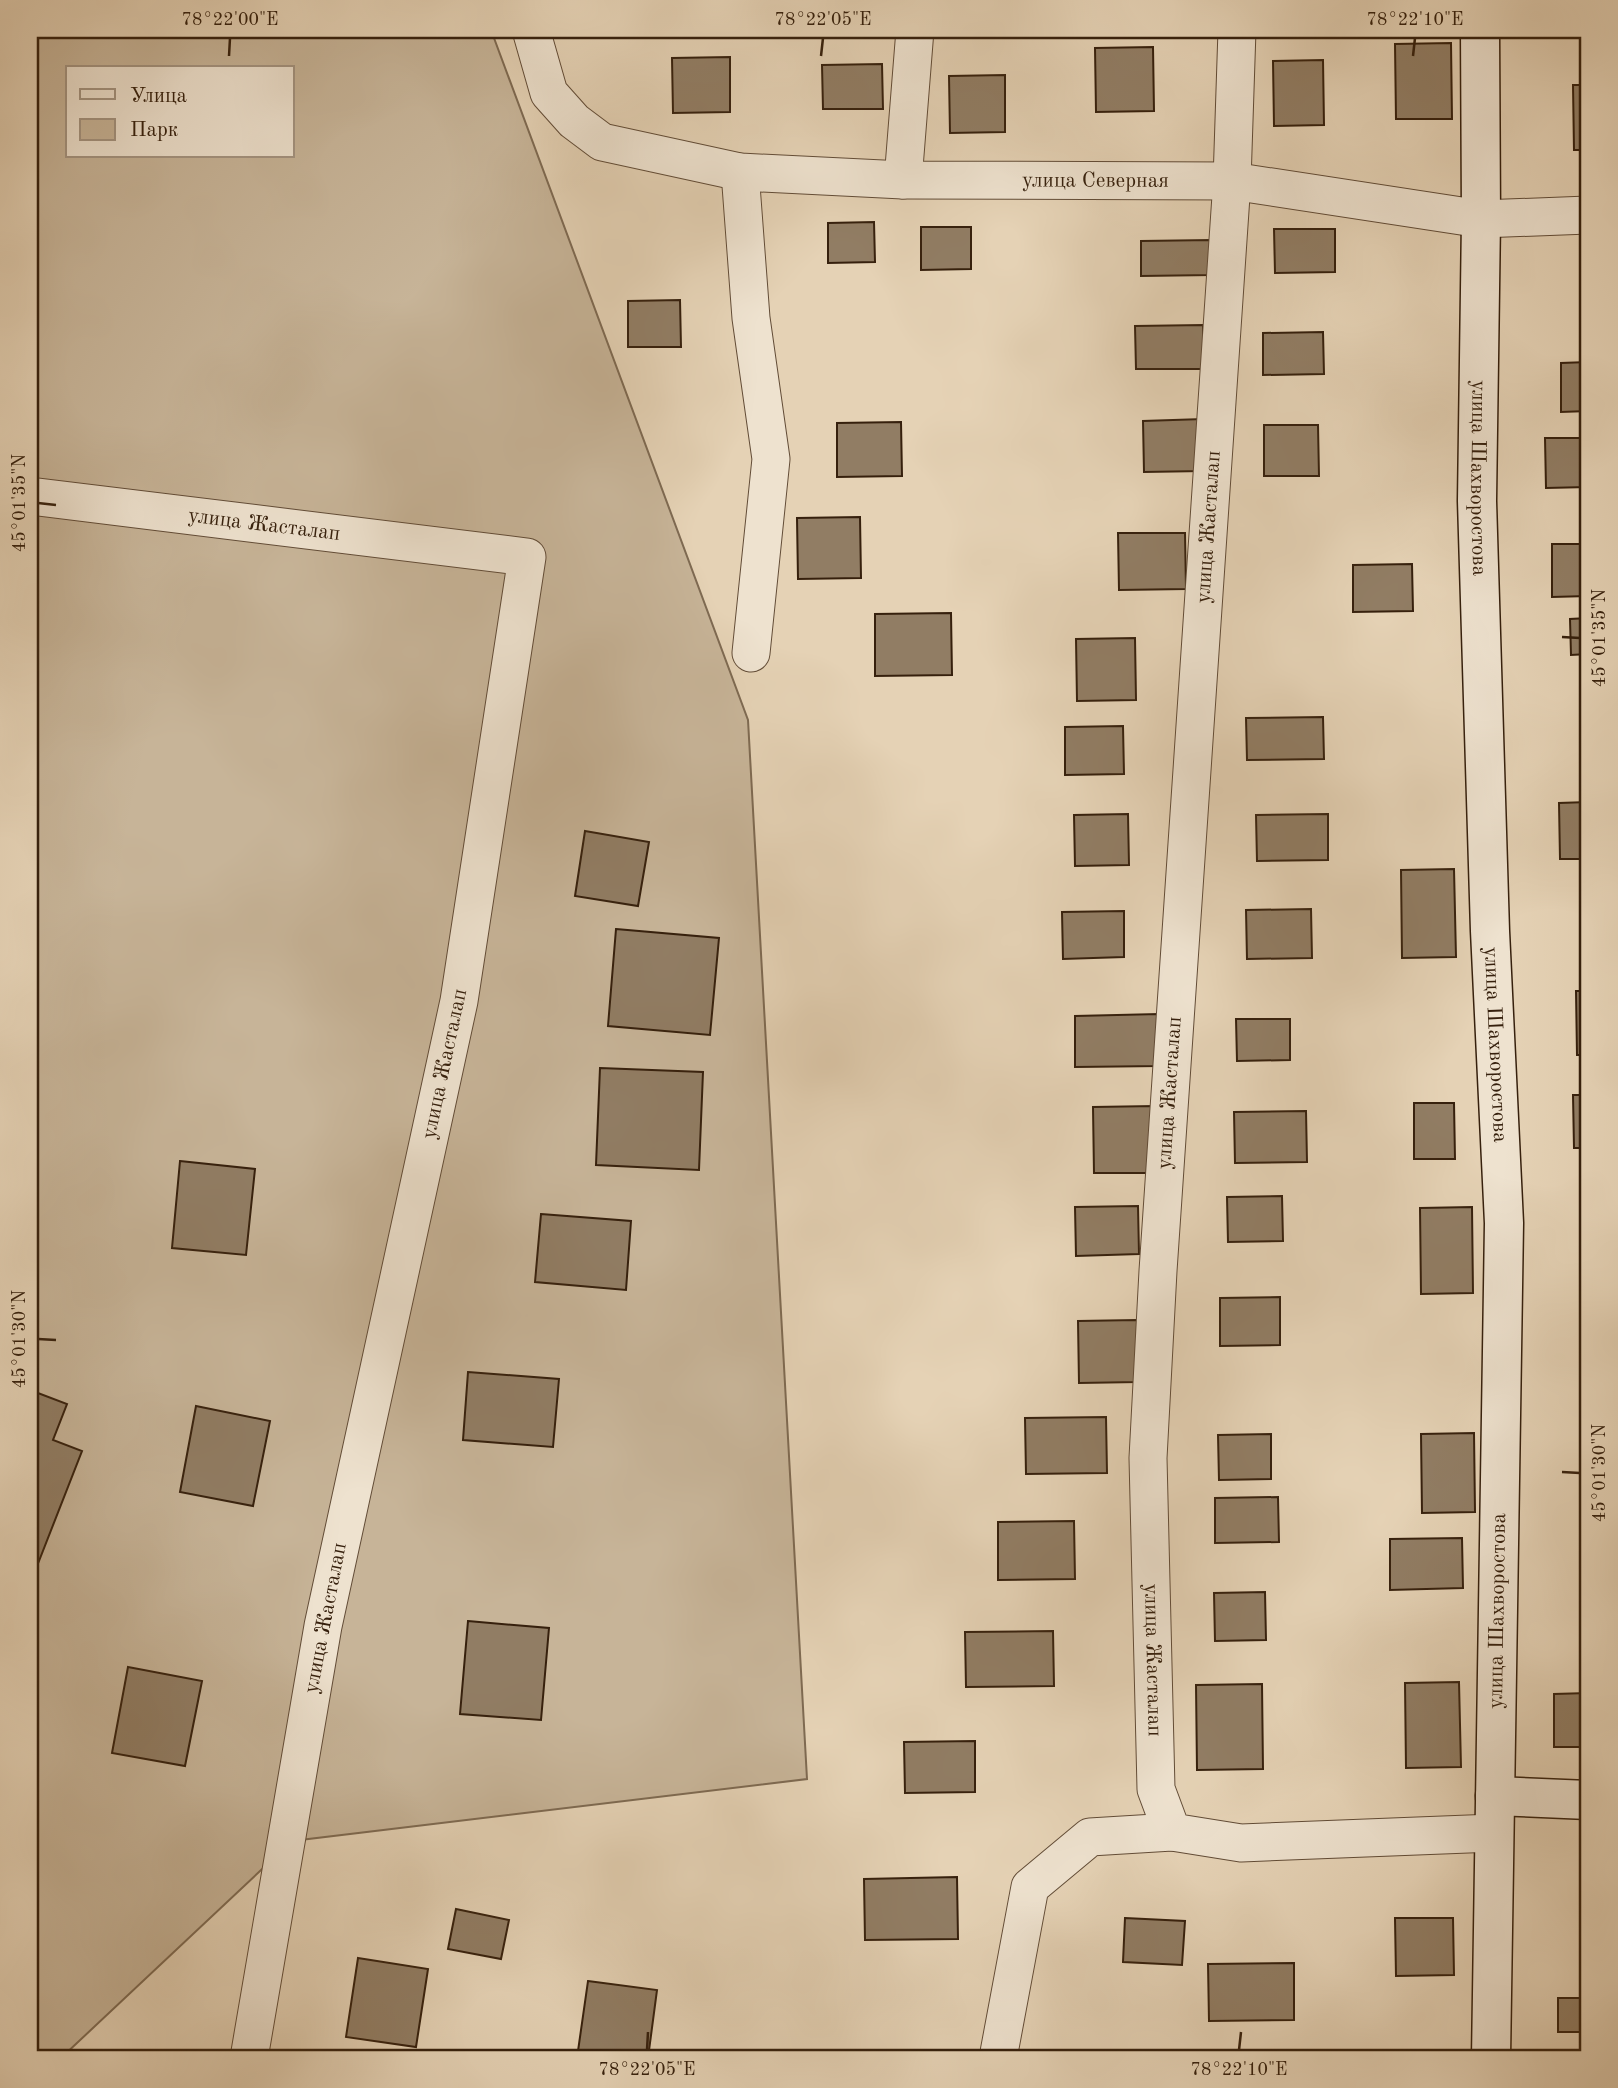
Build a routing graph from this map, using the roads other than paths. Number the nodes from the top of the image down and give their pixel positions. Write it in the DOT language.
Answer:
graph roads {
  1 [pos="531,30"];
  2 [pos="915,30"];
  3 [pos="1237,30"];
  4 [pos="1480,30"];
  5 [pos="740,173"];
  6 [pos="903,180"];
  7 [pos="1232,181"];
  8 [pos="1588,215"];
  9 [pos="1481,219"];
  10 [pos="30,496"];
  11 [pos="751,653"];
  12 [pos="1588,1800"];
  13 [pos="1495,1815"];
  14 [pos="1172,1832"];
  15 [pos="249,2058"];
  16 [pos="999,2058"];
  17 [pos="1492,2058"];
  1 -- 5 [label="street, улица Северная"];
  2 -- 6 [label="street"];
  3 -- 7 [label="street, улица Жасталап"];
  4 -- 9 [label="street, улица Шахворостова"];
  5 -- 6 [label="street, улица Северная"];
  5 -- 11 [label="street"];
  6 -- 7 [label="street, улица Северная"];
  7 -- 9 [label="street, улица Северная"];
  7 -- 14 [label="street, улица Жасталап"];
  8 -- 9 [label="street, улица Северная"];
  9 -- 13 [label="street, улица Шахворостова"];
  10 -- 15 [label="street, улица Жасталап"];
  12 -- 13 [label="street"];
  13 -- 14 [label="street"];
  13 -- 17 [label="street, улица Шахворостова"];
  14 -- 16 [label="street"];
}
